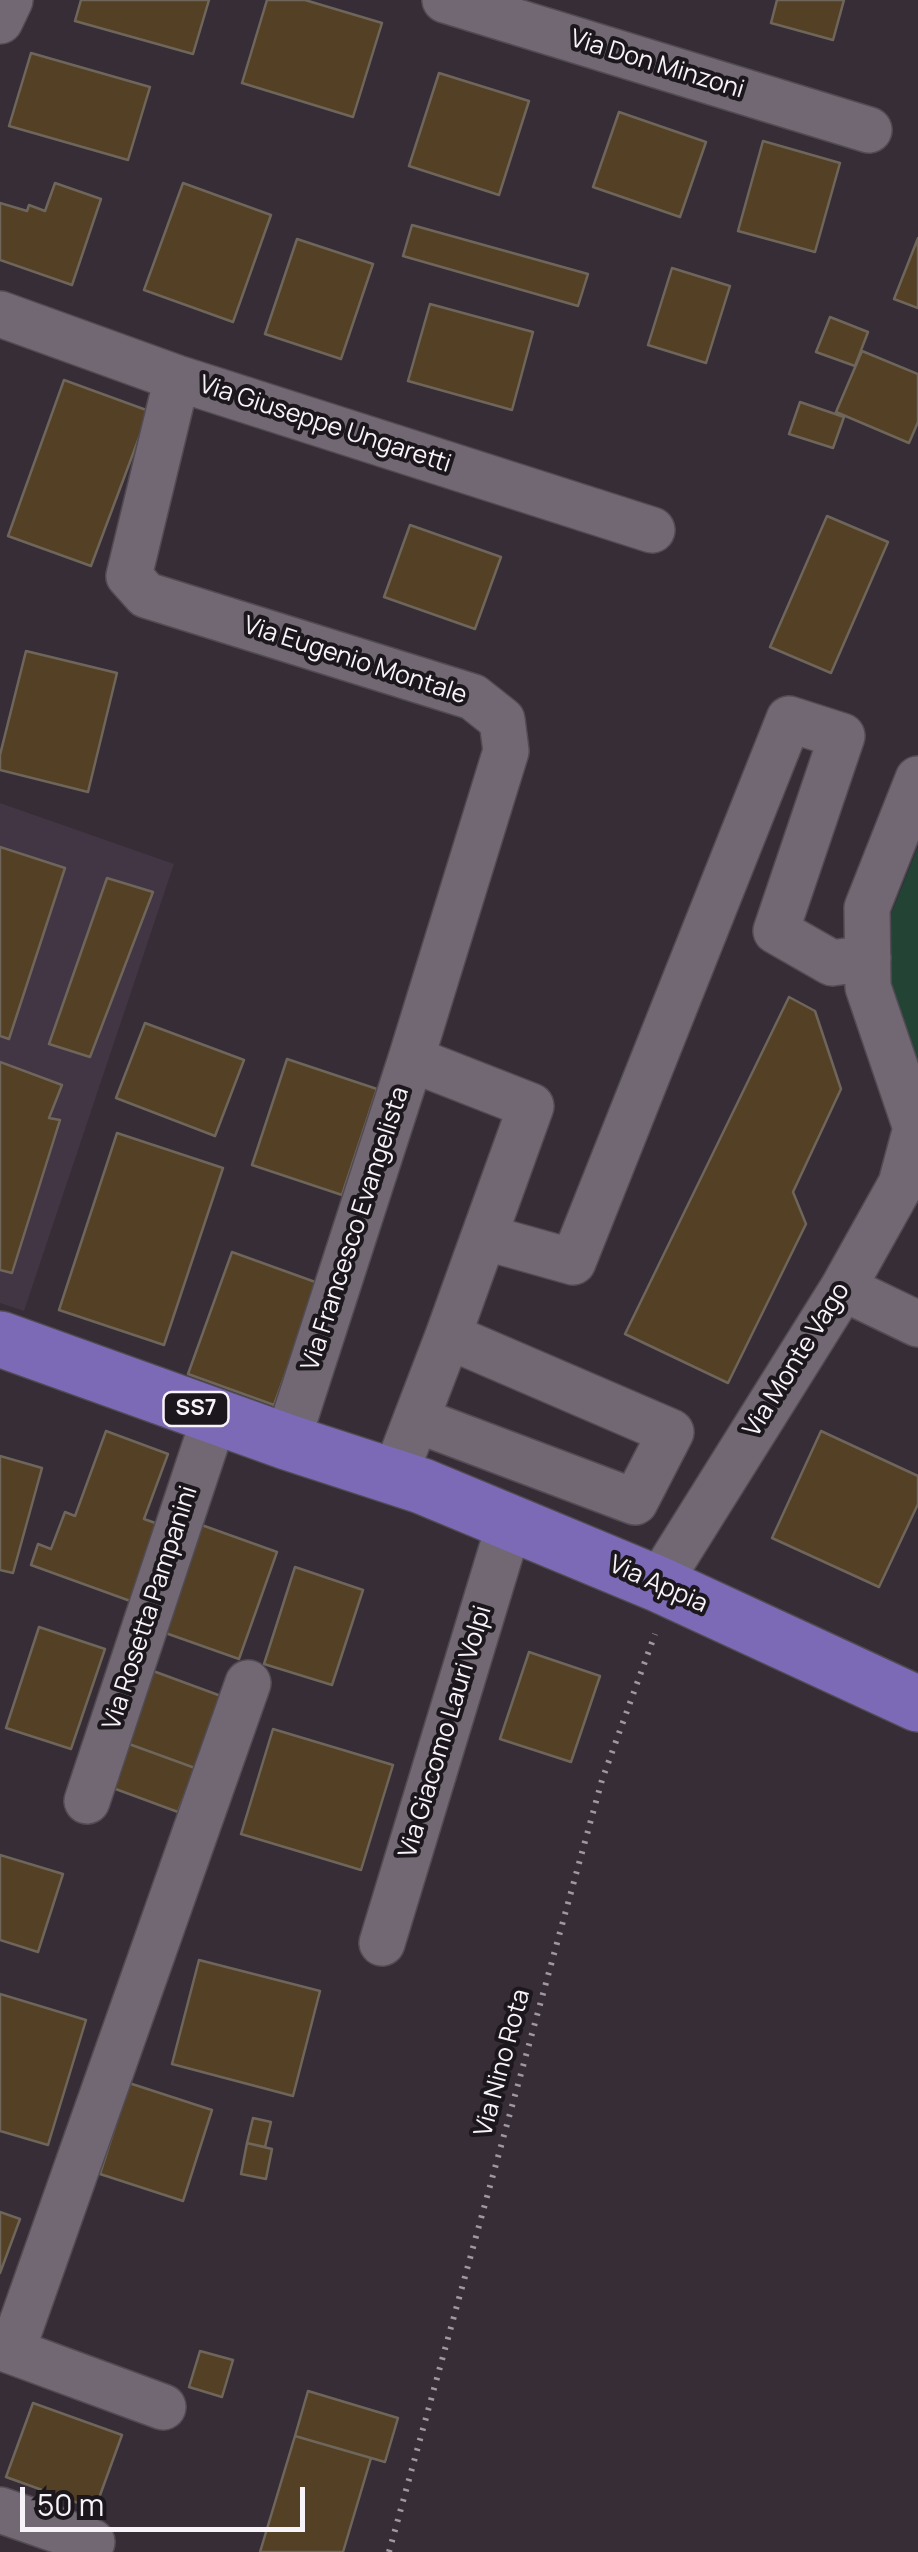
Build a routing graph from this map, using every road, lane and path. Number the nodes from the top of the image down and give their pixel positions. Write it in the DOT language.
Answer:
graph roads {
  1 [pos="10,0"];
  2 [pos="445,0"];
  3 [pos="0,21"];
  4 [pos="868,130"];
  5 [pos="0,314"];
  6 [pos="177,378"];
  7 [pos="652,530"];
  8 [pos="918,779"];
  9 [pos="718,897"];
  10 [pos="776,931"];
  11 [pos="868,958"];
  12 [pos="412,1057"];
  13 [pos="917,1128"];
  14 [pos="484,1237"];
  15 [pos="843,1288"];
  16 [pos="918,1324"];
  17 [pos="448,1336"];
  18 [pos="0,1339"];
  19 [pos="214,1416"];
  20 [pos="417,1420"];
  21 [pos="287,1442"];
  22 [pos="394,1477"];
  23 [pos="510,1522"];
  24 [pos="664,1587"];
  25 [pos="248,1683"];
  26 [pos="918,1704"];
  27 [pos="87,1800"];
  28 [pos="382,1943"];
  29 [pos="6,2349"];
  30 [pos="163,2407"];
  31 [pos="0,2510"];
  32 [pos="92,2542"];
  33 [pos="389,2552"];
  1 -- 3 [label="street"];
  2 -- 4 [label="street, Via Don Minzoni"];
  5 -- 6 [label="street, Via Giuseppe Ungaretti"];
  6 -- 7 [label="street, Via Giuseppe Ungaretti"];
  6 -- 12 [label="street, Via Eugenio Montale"];
  8 -- 11 [label="street"];
  9 -- 10 [label="street"];
  9 -- 10 [label="street"];
  9 -- 14 [label="street"];
  10 -- 11 [label="street"];
  11 -- 13 [label="street"];
  12 -- 14 [label="street, Via Francesco Evangelista"];
  12 -- 21 [label="street, Via Francesco Evangelista"];
  13 -- 15 [label="street, Via Monte Vago"];
  14 -- 17 [label="street, Via Francesco Evangelista"];
  15 -- 16 [label="street"];
  15 -- 24 [label="street, Via Monte Vago"];
  17 -- 20 [label="street, Via Francesco Evangelista"];
  17 -- 20 [label="street"];
  18 -- 19 [label="main road, SS7"];
  19 -- 21 [label="main road, SS7"];
  19 -- 27 [label="street, Via Rosetta Pampanini"];
  20 -- 22 [label="street, Via Francesco Evangelista"];
  21 -- 22 [label="main road, SS7"];
  22 -- 23 [label="main road, Via Appia / SS7"];
  23 -- 24 [label="main road, Via Appia / SS7"];
  23 -- 28 [label="street, Via Giacomo Lauri Volpi"];
  24 -- 26 [label="main road, Via Appia / SS7"];
  24 -- 33 [label="path, Via Nino Rota"];
  25 -- 29 [label="street"];
  29 -- 30 [label="street"];
  31 -- 32 [label="street"];
}
